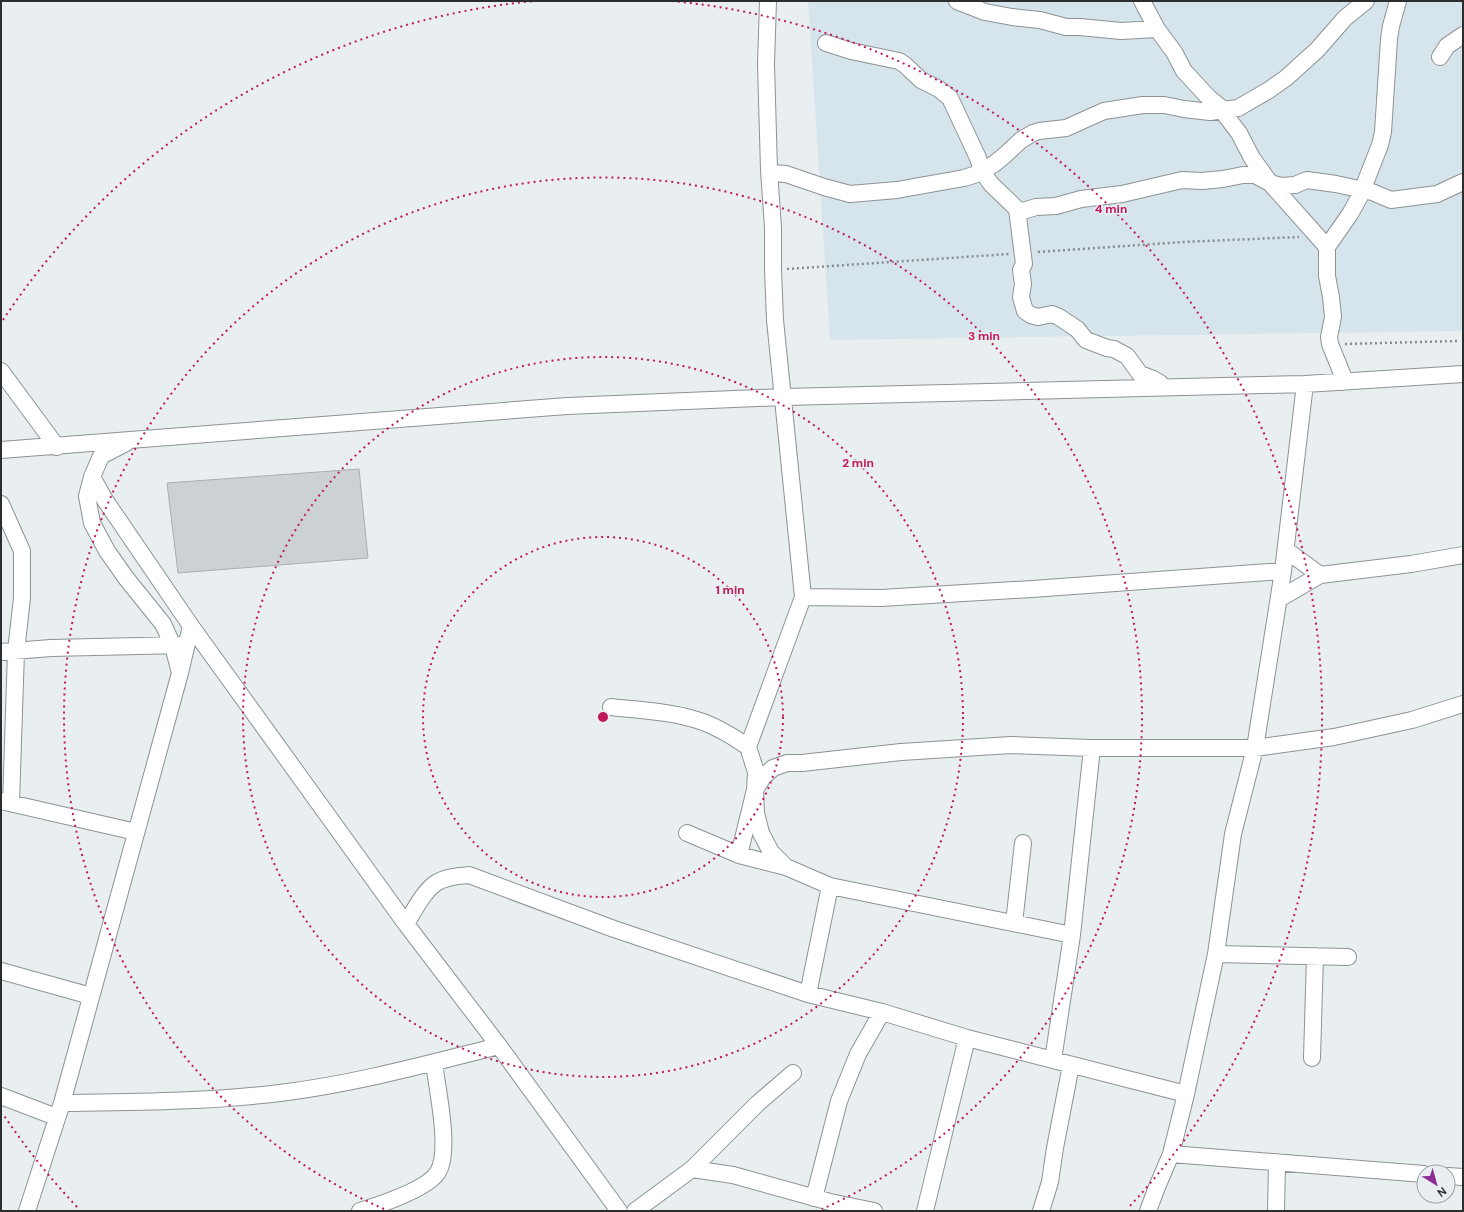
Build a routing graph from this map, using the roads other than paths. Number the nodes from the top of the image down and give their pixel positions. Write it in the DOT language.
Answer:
graph roads {
  1 [pos="768,1"];
  2 [pos="957,1"];
  3 [pos="1142,1"];
  4 [pos="1366,1"];
  5 [pos="1398,1"];
  6 [pos="1157,29"];
  7 [pos="1463,35"];
  8 [pos="826,43"];
  9 [pos="1440,57"];
  10 [pos="1225,111"];
  11 [pos="769,170"];
  12 [pos="982,171"];
  13 [pos="1463,182"];
  14 [pos="1270,183"];
  15 [pos="1362,190"];
  16 [pos="1016,210"];
  17 [pos="1322,242"];
  18 [pos="1,371"];
  19 [pos="1463,374"];
  20 [pos="1343,382"];
  21 [pos="1306,384"];
  22 [pos="1163,387"];
  23 [pos="784,397"];
  24 [pos="133,440"];
  25 [pos="57,446"];
  26 [pos="1,450"];
  27 [pos="92,477"];
  28 [pos="1,504"];
  29 [pos="1286,550"];
  30 [pos="1463,555"];
  31 [pos="1283,571"];
  32 [pos="1320,575"];
  33 [pos="803,597"];
  34 [pos="1279,599"];
  35 [pos="191,626"];
  36 [pos="180,646"];
  37 [pos="9,651"];
  38 [pos="1463,704"];
  39 [pos="611,707"];
  40 [pos="748,747"];
  41 [pos="1092,748"];
  42 [pos="1254,748"];
  43 [pos="755,790"];
  44 [pos="6,802"];
  45 [pos="136,832"];
  46 [pos="688,833"];
  47 [pos="1022,843"];
  48 [pos="739,855"];
  49 [pos="786,867"];
  50 [pos="830,886"];
  51 [pos="1014,923"];
  52 [pos="406,924"];
  53 [pos="1072,935"];
  54 [pos="1216,954"];
  55 [pos="1315,956"];
  56 [pos="1348,957"];
  57 [pos="1,971"];
  58 [pos="808,994"];
  59 [pos="91,996"];
  60 [pos="882,1012"];
  61 [pos="967,1038"];
  62 [pos="499,1046"];
  63 [pos="1312,1058"];
  64 [pos="1053,1060"];
  65 [pos="434,1063"];
  66 [pos="1071,1065"];
  67 [pos="793,1073"];
  68 [pos="1186,1094"];
  69 [pos="1,1096"];
  70 [pos="59,1110"];
  71 [pos="1171,1154"];
  72 [pos="1277,1162"];
  73 [pos="692,1169"];
  74 [pos="1416,1173"];
  75 [pos="814,1198"];
  76 [pos="27,1211"];
  77 [pos="360,1211"];
  78 [pos="619,1211"];
  79 [pos="635,1211"];
  80 [pos="874,1211"];
  81 [pos="925,1211"];
  82 [pos="1041,1211"];
  83 [pos="1148,1211"];
  84 [pos="1276,1211"];
  1 -- 11 [label="street"];
  2 -- 6 [label="street"];
  3 -- 6 [label="street"];
  4 -- 10 [label="street"];
  5 -- 15 [label="street"];
  6 -- 10 [label="street"];
  7 -- 9 [label="street"];
  8 -- 12 [label="street"];
  10 -- 12 [label="street"];
  10 -- 14 [label="street"];
  11 -- 12 [label="street"];
  11 -- 23 [label="street"];
  12 -- 16 [label="street"];
  13 -- 15 [label="street"];
  14 -- 15 [label="street"];
  14 -- 16 [label="street"];
  14 -- 17 [label="street"];
  15 -- 17 [label="street"];
  16 -- 22 [label="street"];
  17 -- 20 [label="street"];
  18 -- 25 [label="street"];
  19 -- 20 [label="street"];
  20 -- 21 [label="street"];
  21 -- 22 [label="street"];
  21 -- 29 [label="street"];
  22 -- 23 [label="street"];
  23 -- 24 [label="street"];
  23 -- 33 [label="street"];
  24 -- 25 [label="street"];
  24 -- 27 [label="street"];
  25 -- 26 [label="street"];
  27 -- 35 [label="street"];
  27 -- 36 [label="street"];
  28 -- 37 [label="street"];
  29 -- 31 [label="street"];
  29 -- 32 [label="street"];
  30 -- 32 [label="street"];
  31 -- 33 [label="street"];
  31 -- 34 [label="street"];
  32 -- 34 [label="street"];
  33 -- 40 [label="street"];
  34 -- 42 [label="street"];
  35 -- 36 [label="street"];
  35 -- 52 [label="street"];
  36 -- 37 [label="street"];
  36 -- 45 [label="street"];
  37 -- 44 [label="street"];
  38 -- 42 [label="street"];
  39 -- 40 [label="street"];
  40 -- 43 [label="street"];
  41 -- 42 [label="street"];
  41 -- 43 [label="street"];
  41 -- 53 [label="street"];
  42 -- 54 [label="street"];
  43 -- 48 [label="street"];
  43 -- 49 [label="street"];
  44 -- 45 [label="street"];
  45 -- 59 [label="street"];
  46 -- 48 [label="street"];
  47 -- 51 [label="street"];
  48 -- 49 [label="street"];
  49 -- 50 [label="street"];
  50 -- 51 [label="street"];
  50 -- 58 [label="street"];
  51 -- 53 [label="street"];
  52 -- 58 [label="street"];
  52 -- 62 [label="street"];
  53 -- 64 [label="street"];
  54 -- 55 [label="street"];
  54 -- 68 [label="street"];
  55 -- 56 [label="street"];
  55 -- 63 [label="street"];
  57 -- 59 [label="street"];
  58 -- 60 [label="street"];
  59 -- 70 [label="street"];
  60 -- 61 [label="street"];
  60 -- 75 [label="street"];
  61 -- 64 [label="street"];
  61 -- 81 [label="street"];
  62 -- 65 [label="street"];
  62 -- 78 [label="street"];
  64 -- 66 [label="street"];
  65 -- 70 [label="street"];
  65 -- 77 [label="street"];
  66 -- 68 [label="street"];
  66 -- 82 [label="street"];
  67 -- 73 [label="street"];
  68 -- 71 [label="street"];
  69 -- 70 [label="street"];
  70 -- 76 [label="street"];
  71 -- 72 [label="street"];
  71 -- 83 [label="street"];
  72 -- 74 [label="street"];
  72 -- 84 [label="street"];
  73 -- 75 [label="street"];
  73 -- 79 [label="street"];
  75 -- 80 [label="street"];
}
